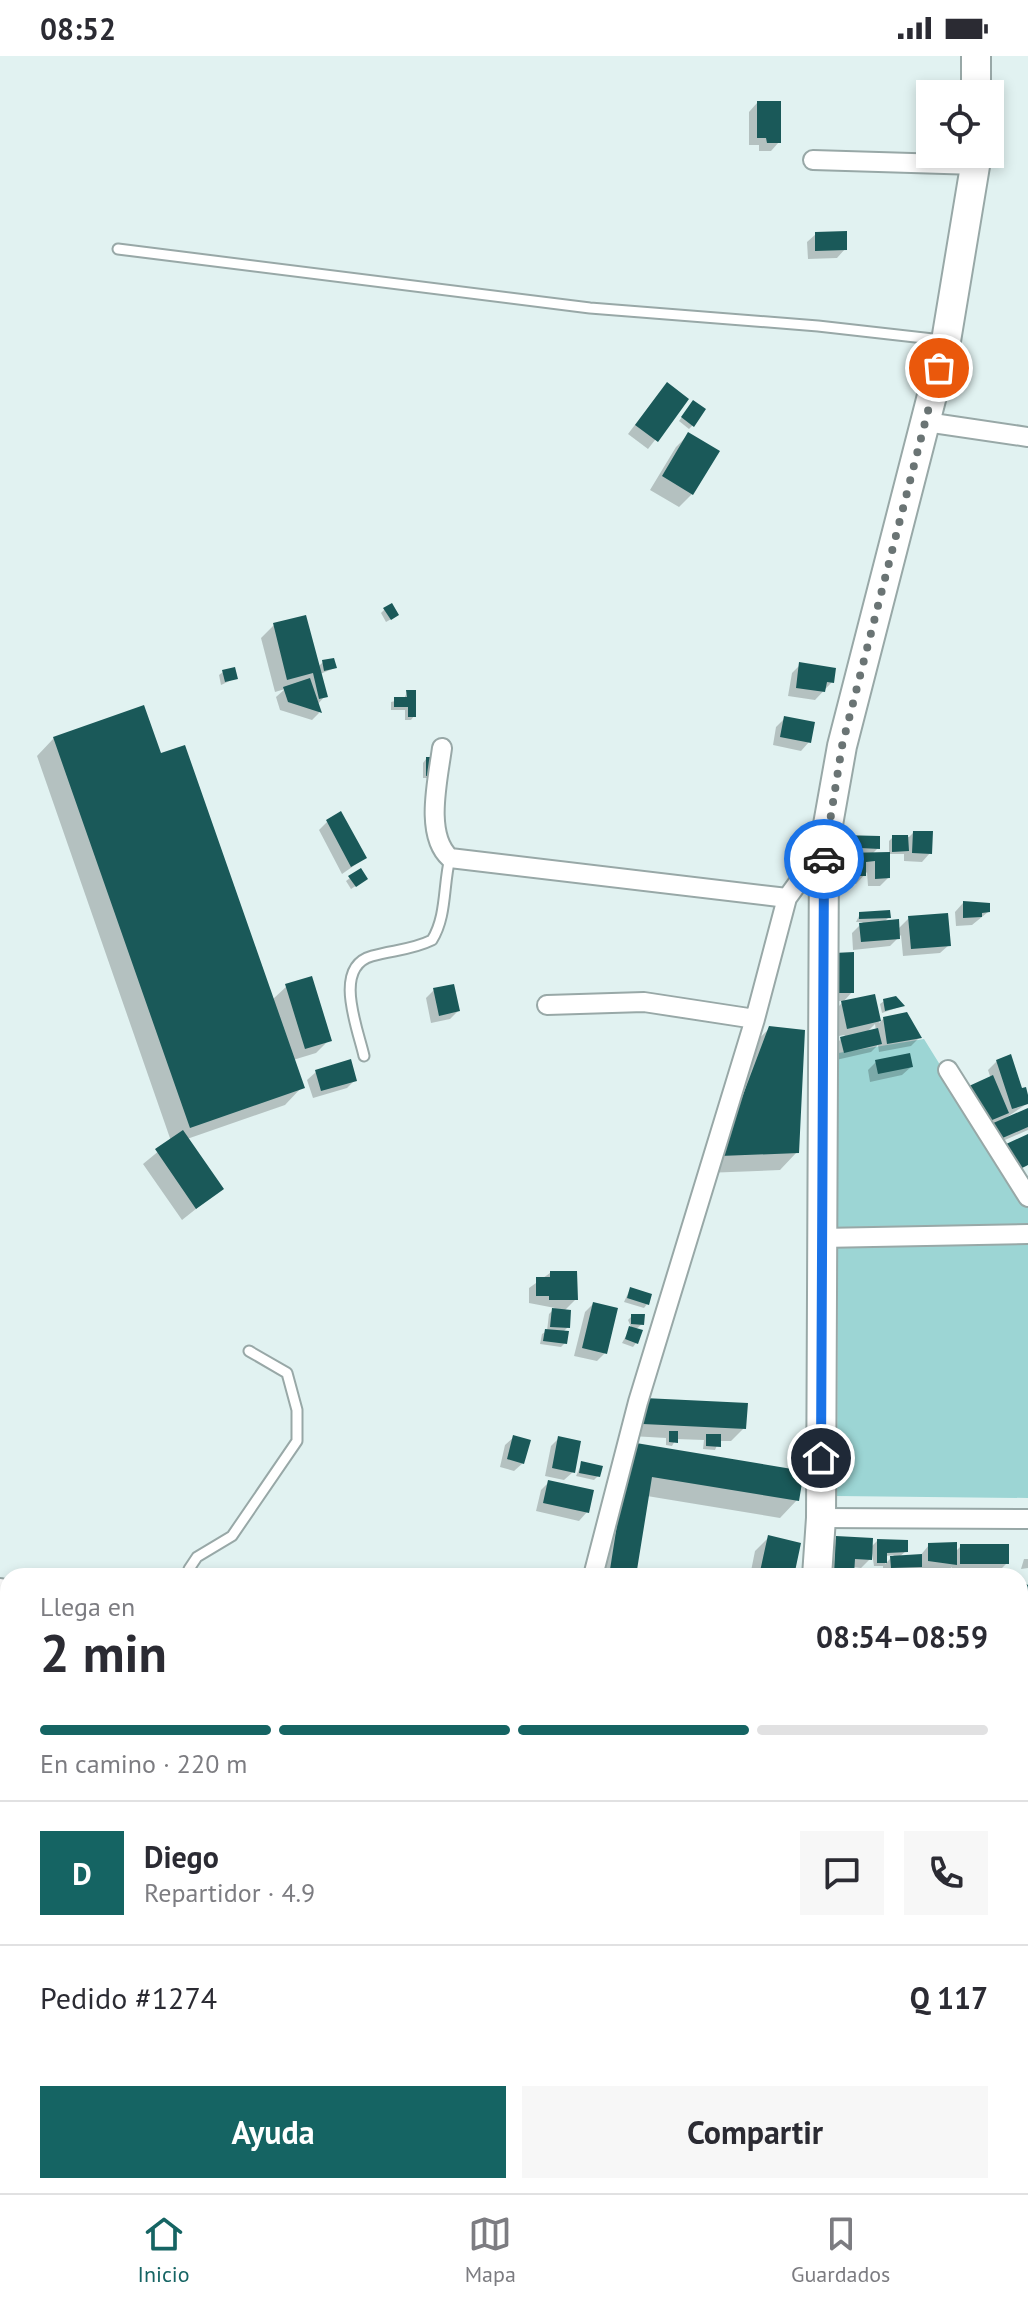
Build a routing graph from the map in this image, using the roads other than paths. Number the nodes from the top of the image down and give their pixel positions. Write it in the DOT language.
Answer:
graph roads {
  1 [pos="976,56"];
  2 [pos="976,80"];
  3 [pos="813,160"];
  4 [pos="916,160"];
  5 [pos="976,168"];
  6 [pos="118,249"];
  7 [pos="946,341"];
  8 [pos="926,422"];
  9 [pos="1028,437"];
  10 [pos="442,748"];
  11 [pos="824,847"];
  12 [pos="450,858"];
  13 [pos="787,898"];
  14 [pos="547,1005"];
  15 [pos="755,1019"];
  16 [pos="364,1056"];
  17 [pos="948,1070"];
  18 [pos="1028,1197"];
  19 [pos="1028,1234"];
  20 [pos="821,1238"];
  21 [pos="249,1351"];
  22 [pos="821,1518"];
  23 [pos="1028,1519"];
  24 [pos="190,1568"];
  25 [pos="595,1568"];
  26 [pos="817,1568"];
  27 [pos="830,1568"];
  1 -- 2 [label="main road"];
  3 -- 4 [label="street"];
  5 -- 7 [label="main road"];
  6 -- 7 [label="lane"];
  7 -- 8 [label="main road"];
  8 -- 9 [label="street"];
  8 -- 11 [label="main road"];
  10 -- 12 [label="street"];
  11 -- 13 [label="street"];
  11 -- 20 [label="main road"];
  12 -- 13 [label="street"];
  12 -- 16 [label="lane"];
  13 -- 15 [label="street"];
  14 -- 15 [label="street"];
  15 -- 25 [label="street"];
  17 -- 18 [label="street"];
  19 -- 20 [label="street"];
  20 -- 22 [label="main road"];
  21 -- 24 [label="lane"];
  22 -- 23 [label="street"];
  22 -- 26 [label="main road"];
  22 -- 27 [label="main road"];
}
